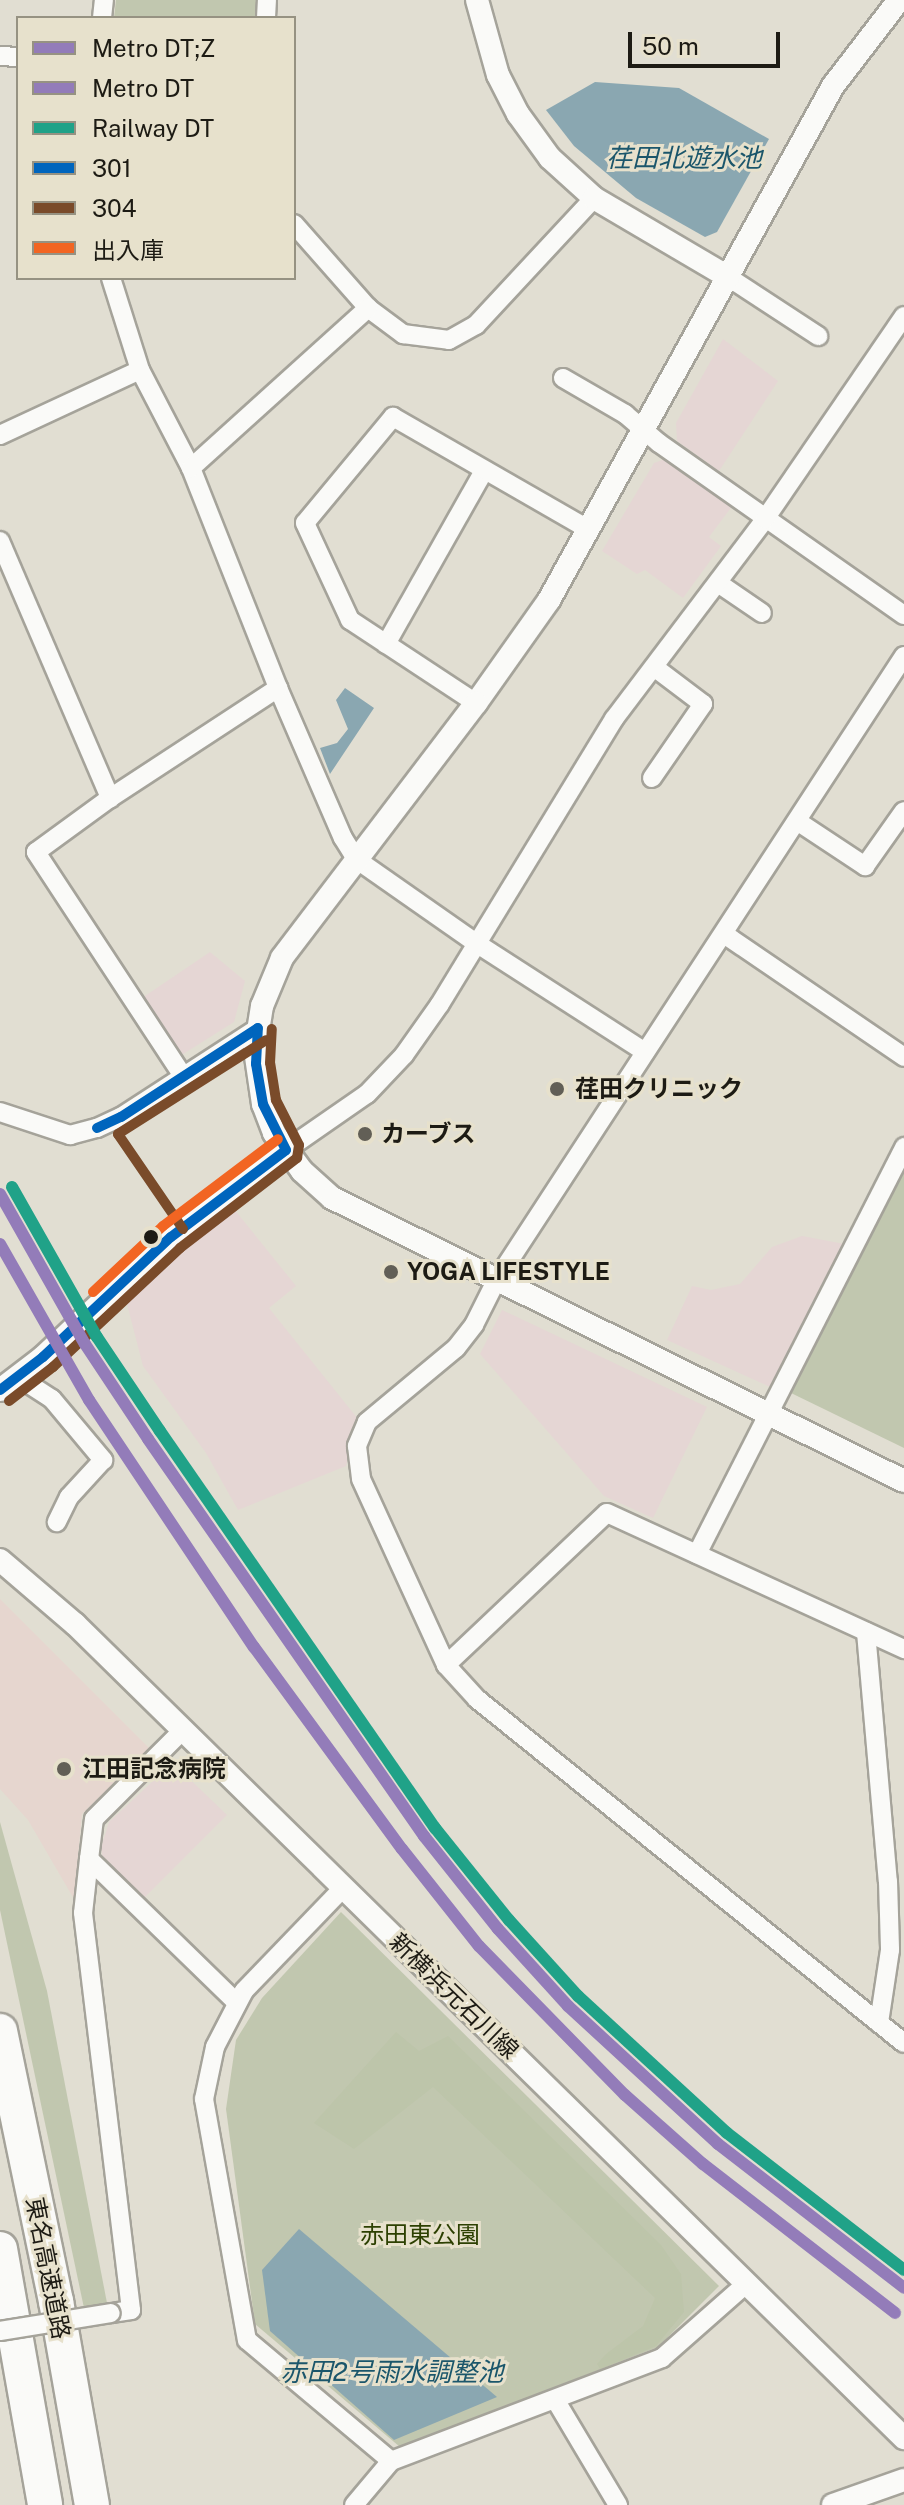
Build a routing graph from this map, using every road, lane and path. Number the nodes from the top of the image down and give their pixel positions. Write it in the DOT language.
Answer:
graph roads {
  1 [pos="477,0"];
  2 [pos="899,0"];
  3 [pos="594,198"];
  4 [pos="296,226"];
  5 [pos="728,277"];
  6 [pos="112,280"];
  7 [pos="368,308"];
  8 [pos="904,316"];
  9 [pos="818,336"];
  10 [pos="140,370"];
  11 [pos="563,378"];
  12 [pos="644,431"];
  13 [pos="0,435"];
  14 [pos="191,468"];
  15 [pos="484,471"];
  16 [pos="765,519"];
  17 [pos="588,529"];
  18 [pos="0,541"];
  19 [pos="718,583"];
  20 [pos="762,613"];
  21 [pos="904,615"];
  22 [pos="386,644"];
  23 [pos="904,656"];
  24 [pos="654,667"];
  25 [pos="278,688"];
  26 [pos="476,703"];
  27 [pos="652,778"];
  28 [pos="110,798"];
  29 [pos="904,811"];
  30 [pos="797,821"];
  31 [pos="356,859"];
  32 [pos="724,934"];
  33 [pos="476,943"];
  34 [pos="258,1028"];
  35 [pos="645,1052"];
  36 [pos="904,1057"];
  37 [pos="183,1076"];
  38 [pos="0,1112"];
  39 [pos="904,1147"];
  40 [pos="286,1150"];
  41 [pos="496,1281"];
  42 [pos="9,1383"];
  43 [pos="768,1414"];
  44 [pos="904,1481"];
  45 [pos="57,1522"];
  46 [pos="697,1554"];
  47 [pos="0,1560"];
  48 [pos="866,1632"];
  49 [pos="904,1649"];
  50 [pos="446,1665"];
  51 [pos="182,1731"];
  52 [pos="89,1859"];
  53 [pos="343,1888"];
  54 [pos="237,2003"];
  55 [pos="879,2023"];
  56 [pos="0,2031"];
  57 [pos="904,2043"];
  58 [pos="0,2249"];
  59 [pos="747,2283"];
  60 [pos="0,2331"];
  61 [pos="556,2401"];
  62 [pos="904,2438"];
  63 [pos="391,2461"];
  64 [pos="904,2480"];
  65 [pos="45,2505"];
  66 [pos="92,2505"];
  67 [pos="354,2505"];
  68 [pos="618,2505"];
  69 [pos="833,2505"];
  1 -- 3 [label="street"];
  2 -- 5 [label="street"];
  3 -- 5 [label="street"];
  3 -- 7 [label="street"];
  4 -- 7 [label="street"];
  5 -- 9 [label="street"];
  5 -- 12 [label="street"];
  6 -- 10 [label="street"];
  7 -- 14 [label="street"];
  8 -- 16 [label="street"];
  10 -- 13 [label="street"];
  10 -- 14 [label="street"];
  11 -- 12 [label="street"];
  12 -- 16 [label="street"];
  12 -- 17 [label="street"];
  14 -- 25 [label="street"];
  15 -- 17 [label="street"];
  15 -- 22 [label="street"];
  15 -- 22 [label="street"];
  16 -- 19 [label="street"];
  16 -- 21 [label="street"];
  17 -- 26 [label="street"];
  18 -- 28 [label="street"];
  19 -- 20 [label="street"];
  19 -- 24 [label="street"];
  22 -- 26 [label="street"];
  23 -- 30 [label="street"];
  24 -- 27 [label="street"];
  24 -- 33 [label="street"];
  25 -- 28 [label="street"];
  25 -- 31 [label="street"];
  26 -- 31 [label="street"];
  28 -- 37 [label="street"];
  29 -- 30 [label="street"];
  30 -- 32 [label="street"];
  31 -- 33 [label="street"];
  31 -- 34 [label="street"];
  32 -- 35 [label="street"];
  32 -- 36 [label="street"];
  33 -- 35 [label="street"];
  33 -- 40 [label="street"];
  34 -- 37 [label="street"];
  34 -- 40 [label="street"];
  35 -- 41 [label="street"];
  37 -- 38 [label="street"];
  39 -- 43 [label="street"];
  40 -- 41 [label="street"];
  40 -- 42 [label="street"];
  41 -- 43 [label="street"];
  41 -- 50 [label="street"];
  42 -- 45 [label="street"];
  43 -- 44 [label="street"];
  43 -- 46 [label="street"];
  46 -- 48 [label="street"];
  46 -- 50 [label="street"];
  47 -- 51 [label="street, 新横浜元石川線"];
  48 -- 49 [label="street"];
  48 -- 55 [label="street"];
  50 -- 55 [label="street"];
  51 -- 52 [label="street"];
  51 -- 53 [label="street, 新横浜元石川線"];
  52 -- 54 [label="street"];
  52 -- 60 [label="street, bridge"];
  53 -- 54 [label="street"];
  53 -- 59 [label="street, 新横浜元石川線"];
  54 -- 63 [label="street"];
  55 -- 57 [label="street"];
  56 -- 66 [label="highway, 東名高速道路"];
  58 -- 65 [label="highway, 東名高速道路"];
  59 -- 61 [label="street"];
  59 -- 62 [label="street, 新横浜元石川線"];
  61 -- 63 [label="street"];
  61 -- 68 [label="street"];
  63 -- 67 [label="street"];
  64 -- 69 [label="street"];
}
